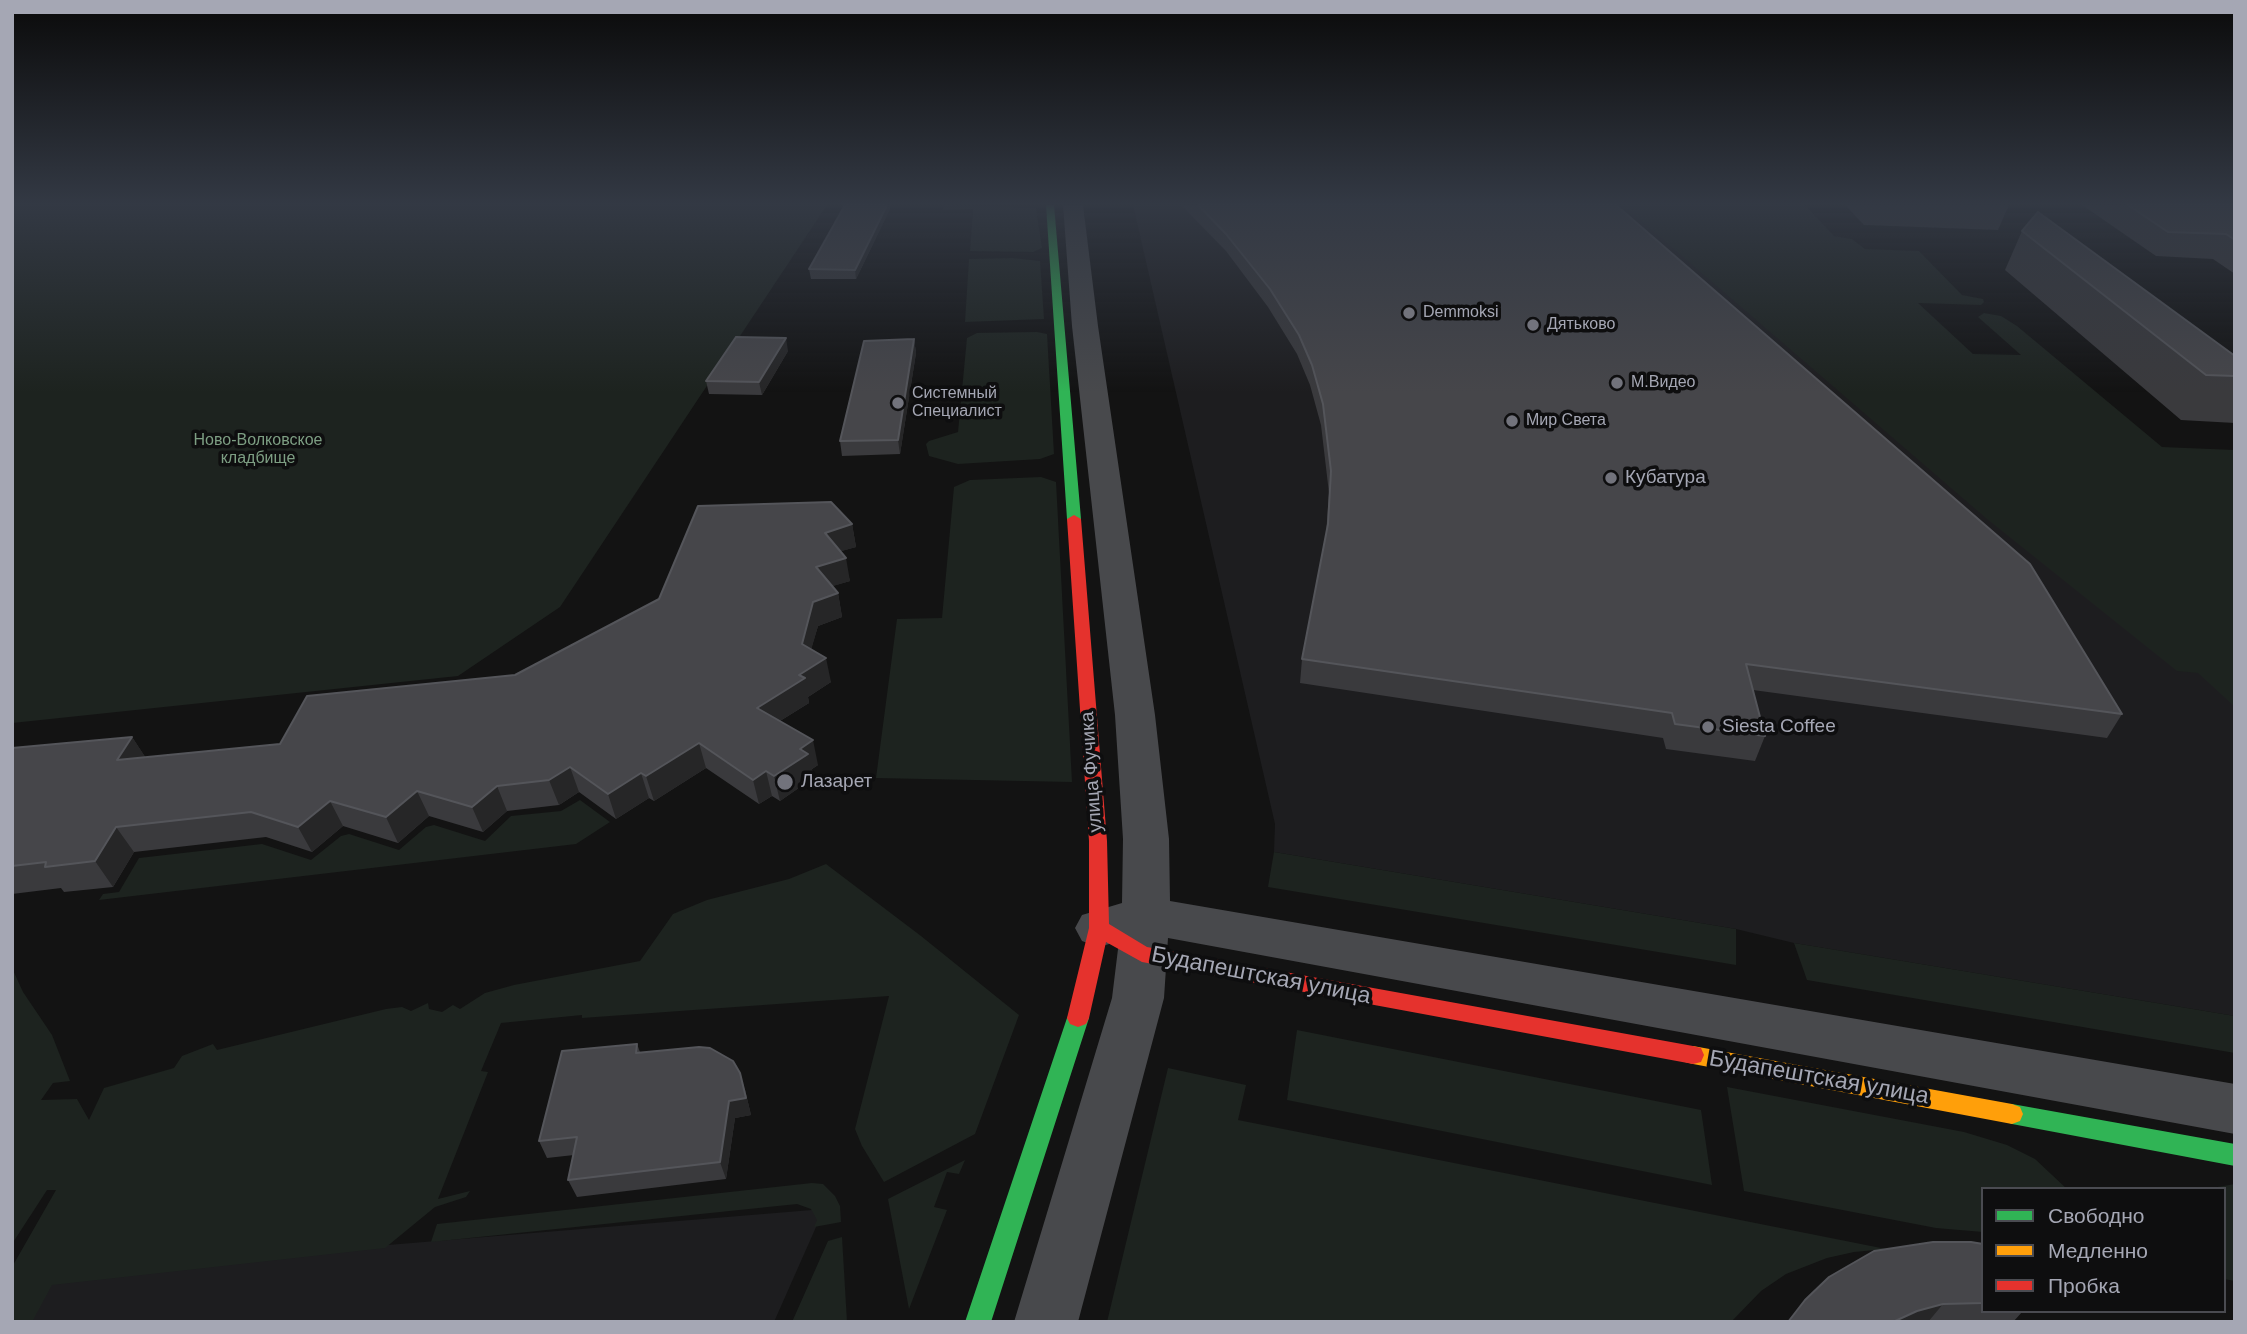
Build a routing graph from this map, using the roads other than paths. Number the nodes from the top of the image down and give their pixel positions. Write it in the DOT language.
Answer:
graph roads {
  1 [pos="1055,267"];
  2 [pos="1079,267"];
  3 [pos="1129,933"];
  4 [pos="2235,1109"];
  5 [pos="2235,1155"];
  6 [pos="978,1322"];
  7 [pos="1046,1322"];
  1 -- 3 [label="street, улица Фучика"];
  2 -- 3 [label="street, улица Фучика"];
  3 -- 4 [label="street, Будапештская улица"];
  3 -- 5 [label="street, Будапештская улица"];
  3 -- 6 [label="street, улица Фучика"];
  3 -- 7 [label="street, улица Фучика"];
}
